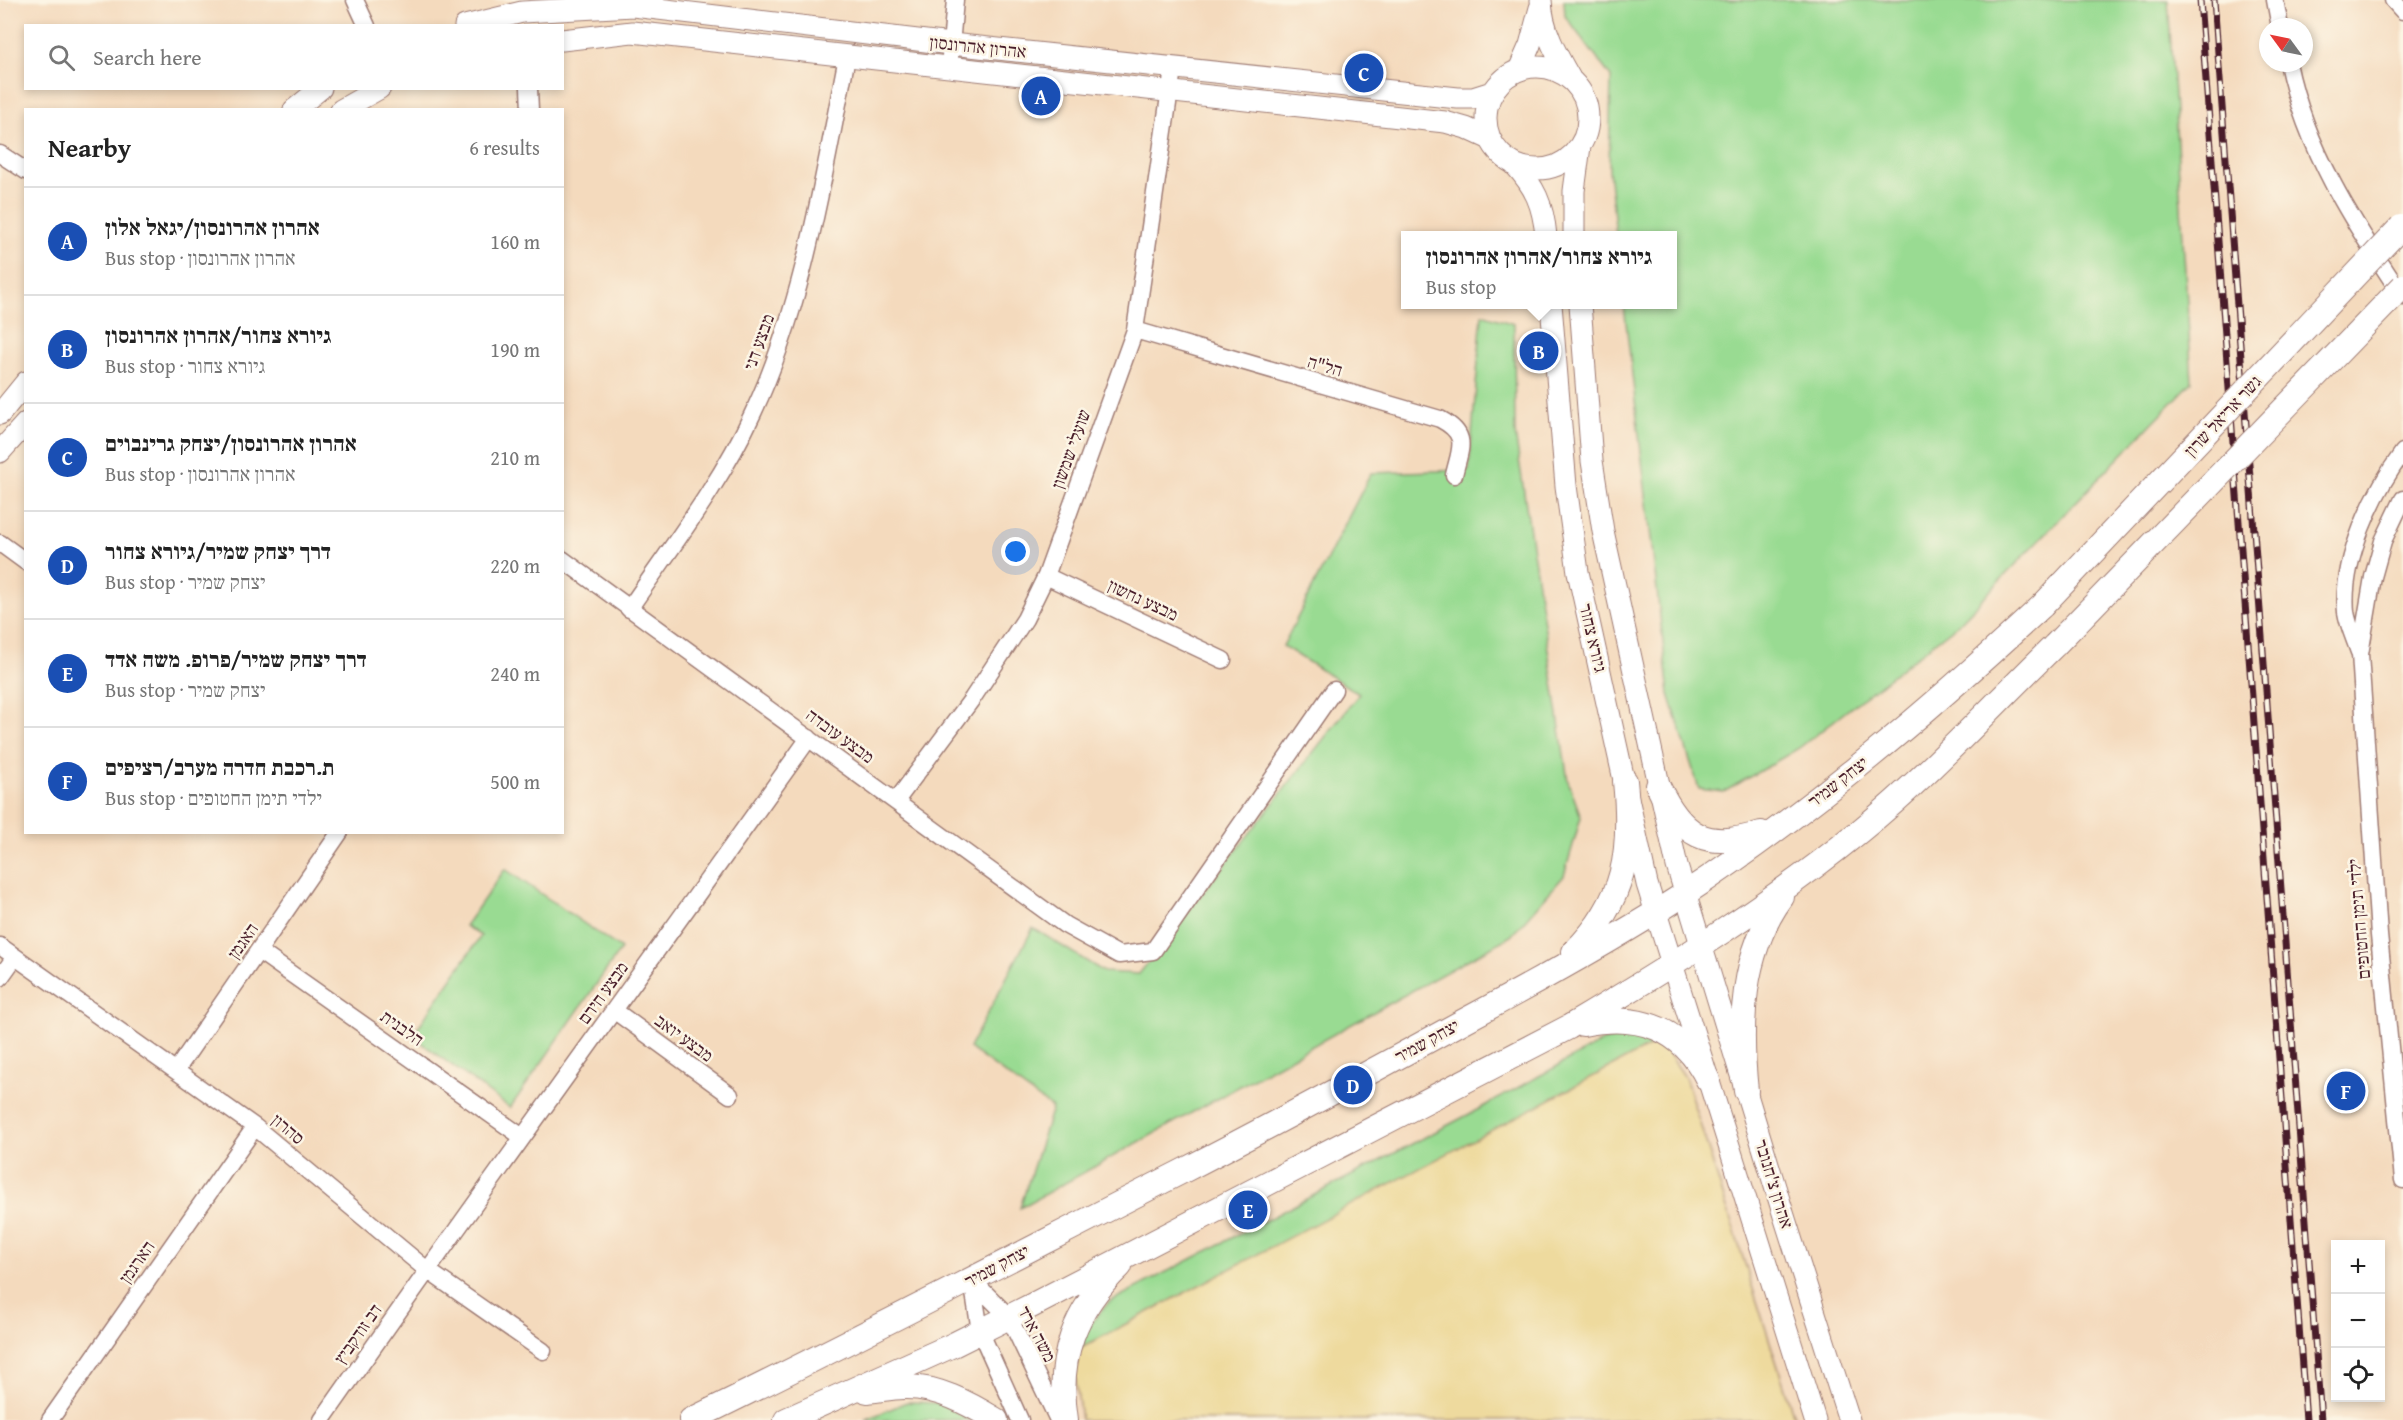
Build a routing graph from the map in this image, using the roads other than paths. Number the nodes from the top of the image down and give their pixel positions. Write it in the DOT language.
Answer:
graph roads {
  1 [pos="355,0"];
  2 [pos="955,0"];
  3 [pos="2275,0"];
  4 [pos="2393,0"];
  5 [pos="1541,2"];
  6 [pos="633,3"];
  7 [pos="2403,11"];
  8 [pos="2278,18"];
  9 [pos="366,24"];
  10 [pos="473,24"];
  11 [pos="564,40"];
  12 [pos="951,44"];
  13 [pos="847,57"];
  14 [pos="949,68"];
  15 [pos="1173,69"];
  16 [pos="1519,70"];
  17 [pos="2290,72"];
  18 [pos="1570,78"];
  19 [pos="319,90"];
  20 [pos="377,90"];
  21 [pos="529,90"];
  22 [pos="1492,92"];
  23 [pos="1170,93"];
  24 [pos="296,108"];
  25 [pos="345,108"];
  26 [pos="530,108"];
  27 [pos="1490,139"];
  28 [pos="1580,146"];
  29 [pos="13,163"];
  30 [pos="1514,164"];
  31 [pos="24,176"];
  32 [pos="2402,226"];
  33 [pos="1546,231"];
  34 [pos="1574,231"];
  35 [pos="2403,286"];
  36 [pos="2403,298"];
  37 [pos="1551,309"];
  38 [pos="1580,309"];
  39 [pos="1135,330"];
  40 [pos="24,384"];
  41 [pos="0,414"];
  42 [pos="24,425"];
  43 [pos="0,452"];
  44 [pos="2403,452"];
  45 [pos="1454,475"];
  46 [pos="2403,499"];
  47 [pos="0,543"];
  48 [pos="564,560"];
  49 [pos="24,561"];
  50 [pos="1046,576"];
  51 [pos="2042,606"];
  52 [pos="629,609"];
  53 [pos="2360,654"];
  54 [pos="1223,660"];
  55 [pos="1334,690"];
  56 [pos="809,738"];
  57 [pos="1625,781"];
  58 [pos="1658,786"];
  59 [pos="896,801"];
  60 [pos="1782,824"];
  61 [pos="339,834"];
  62 [pos="1790,886"];
  63 [pos="1684,894"];
  64 [pos="1655,912"];
  65 [pos="0,946"];
  66 [pos="1700,948"];
  67 [pos="260,952"];
  68 [pos="15,957"];
  69 [pos="1672,965"];
  70 [pos="1547,976"];
  71 [pos="0,978"];
  72 [pos="615,1011"];
  73 [pos="1569,1027"];
  74 [pos="177,1069"];
  75 [pos="1708,1080"];
  76 [pos="1746,1091"];
  77 [pos="730,1095"];
  78 [pos="255,1127"];
  79 [pos="521,1136"];
  80 [pos="2403,1179"];
  81 [pos="1138,1250"];
  82 [pos="427,1270"];
  83 [pos="972,1280"];
  84 [pos="1009,1317"];
  85 [pos="980,1331"];
  86 [pos="543,1351"];
  87 [pos="843,1393"];
  88 [pos="50,1420"];
  89 [pos="322,1420"];
  90 [pos="691,1420"];
  91 [pos="786,1420"];
  92 [pos="996,1420"];
  93 [pos="1020,1420"];
  94 [pos="1058,1420"];
  95 [pos="1066,1420"];
  96 [pos="1815,1420"];
  97 [pos="1849,1420"];
  1 -- 9 [label="street"];
  2 -- 12 [label="street"];
  3 -- 8 [label="street"];
  4 -- 7 [label="street"];
  5 -- 16 [label="street"];
  5 -- 18 [label="street"];
  6 -- 10 [label="street, אהרון אהרונסון"];
  6 -- 12 [label="street, אהרון אהרונסון"];
  11 -- 13 [label="street, אהרון אהרונסון"];
  12 -- 14 [label="street"];
  12 -- 15 [label="street, אהרון אהרונסון"];
  13 -- 14 [label="street, אהרון אהרונסון"];
  13 -- 52 [label="street, מבצע דני"];
  14 -- 23 [label="street, אהרון אהרונסון"];
  15 -- 22 [label="street, אהרון אהרונסון"];
  15 -- 23 [label="street, שועלי שמשון"];
  16 -- 18 [label="street"];
  16 -- 22 [label="street"];
  17 -- 36 [label="street"];
  18 -- 28 [label="street"];
  19 -- 24 [label="street"];
  20 -- 25 [label="street"];
  21 -- 26 [label="street"];
  22 -- 27 [label="street"];
  23 -- 27 [label="street, אהרון אהרונסון"];
  23 -- 39 [label="street, שועלי שמשון"];
  27 -- 30 [label="street"];
  28 -- 30 [label="street"];
  28 -- 34 [label="street"];
  29 -- 31 [label="street"];
  30 -- 33 [label="street"];
  32 -- 51 [label="main road, גשר אריאל שרון, bridge"];
  35 -- 62 [label="main road, bridge"];
  37 -- 57 [label="street, גיורא צחור"];
  38 -- 58 [label="street, גיורא צחור"];
  39 -- 45 [label="street, הל\"ה"];
  39 -- 50 [label="street, שועלי שמשון"];
  40 -- 41 [label="street"];
  42 -- 43 [label="street"];
  44 -- 53 [label="street, ילדי תימן החטופים"];
  46 -- 53 [label="street, ילדי תימן החטופים"];
  47 -- 49 [label="street"];
  48 -- 52 [label="street, מבצע עובדה"];
  50 -- 54 [label="street, מבצע נחשון"];
  50 -- 59 [label="street, שועלי שמשון"];
  51 -- 60 [label="main road, יצחק שמיר"];
  52 -- 56 [label="street, מבצע עובדה"];
  53 -- 80 [label="street, ילדי תימן החטופים"];
  55 -- 59 [label="street, מבצע עובדה"];
  56 -- 59 [label="street, מבצע עובדה"];
  56 -- 72 [label="street, מבצע חירם"];
  57 -- 64 [label="street, גיורא צחור"];
  57 -- 70 [label="main road"];
  58 -- 60 [label="main road"];
  58 -- 63 [label="street, גיורא צחור"];
  60 -- 63 [label="main road, יצחק שמיר"];
  61 -- 67 [label="street, האגמן"];
  62 -- 66 [label="main road"];
  62 -- 76 [label="main road"];
  63 -- 64 [label="main road, יצחק שמיר"];
  63 -- 66 [label="street, גיורא צחור"];
  64 -- 69 [label="street, גיורא צחור"];
  64 -- 70 [label="main road, יצחק שמיר"];
  65 -- 68 [label="street, סהרון"];
  66 -- 69 [label="main road"];
  66 -- 76 [label="street, אהרון צ'חנובר"];
  67 -- 74 [label="street, האגמן"];
  67 -- 79 [label="street, הלבנית"];
  68 -- 71 [label="street"];
  68 -- 74 [label="street, סהרון"];
  69 -- 73 [label="main road"];
  69 -- 75 [label="street, אהרון צ'חנובר"];
  70 -- 83 [label="main road, יצחק שמיר"];
  72 -- 77 [label="street, מבצע יואב"];
  72 -- 79 [label="street, מבצע חירם"];
  73 -- 75 [label="main road"];
  73 -- 81 [label="main road"];
  74 -- 78 [label="street, סהרון"];
  75 -- 96 [label="street, אהרון צ'חנובר"];
  76 -- 97 [label="street, אהרון צ'חנובר"];
  78 -- 82 [label="street, סהרון"];
  78 -- 88 [label="street, הארגמן"];
  79 -- 82 [label="street, מבצע חירם"];
  81 -- 84 [label="main road"];
  81 -- 95 [label="main road"];
  82 -- 86 [label="street, סהרון"];
  82 -- 89 [label="street, דב זודקביץ"];
  83 -- 84 [label="street, משה ארד"];
  83 -- 85 [label="street"];
  83 -- 90 [label="main road, יצחק שמיר"];
  84 -- 85 [label="main road"];
  84 -- 94 [label="street, משה ארד"];
  85 -- 87 [label="main road"];
  85 -- 93 [label="street"];
  87 -- 91 [label="main road"];
  87 -- 92 [label="main road"];
}
